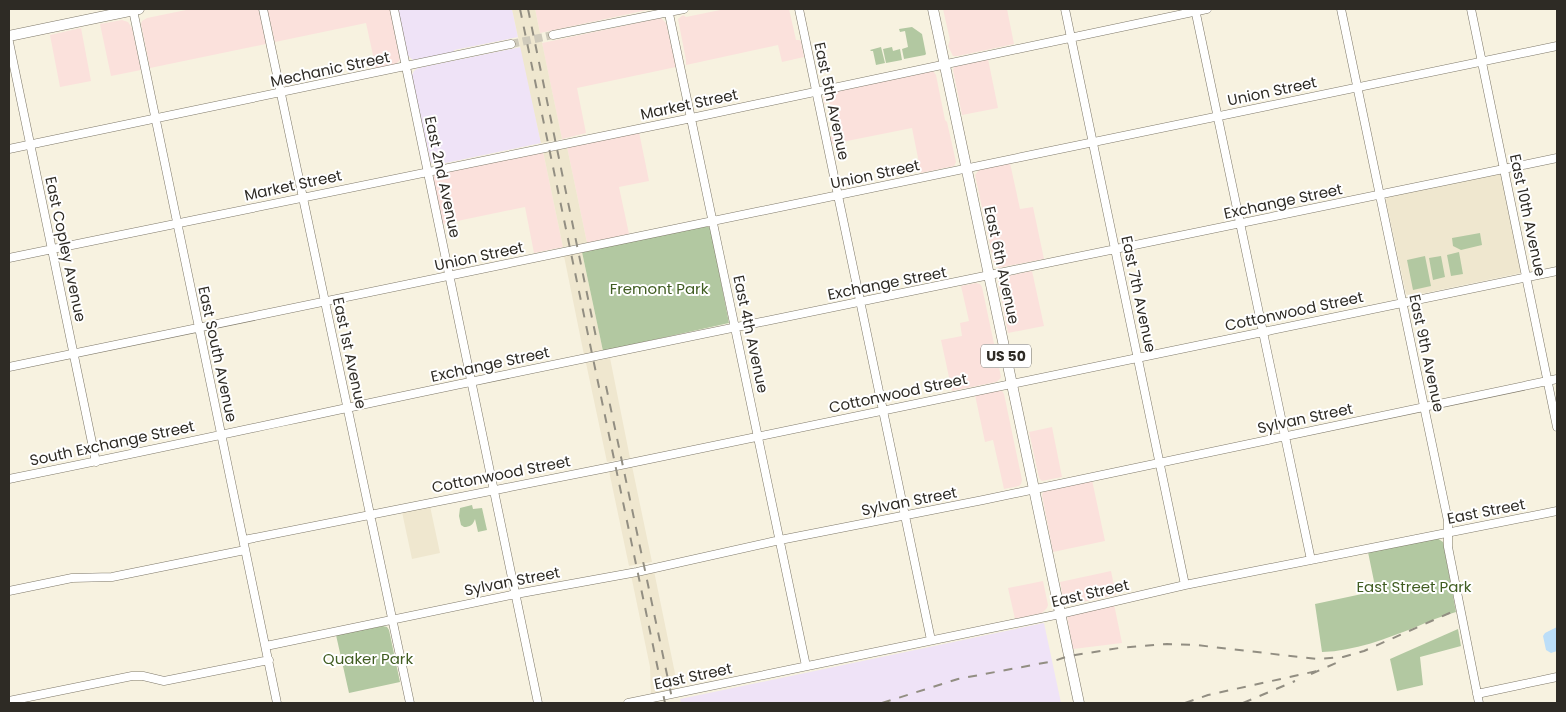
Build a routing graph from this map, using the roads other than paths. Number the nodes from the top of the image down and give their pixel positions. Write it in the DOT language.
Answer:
graph roads {
  1 [pos="135,9"];
  2 [pos="263,9"];
  3 [pos="394,9"];
  4 [pos="684,9"];
  5 [pos="799,9"];
  6 [pos="933,9"];
  7 [pos="1065,9"];
  8 [pos="1207,9"];
  9 [pos="1341,9"];
  10 [pos="1471,9"];
  11 [pos="669,10"];
  12 [pos="1196,10"];
  13 [pos="553,35"];
  14 [pos="9,36"];
  15 [pos="1071,37"];
  16 [pos="9,42"];
  17 [pos="511,44"];
  18 [pos="1557,46"];
  19 [pos="1482,62"];
  20 [pos="944,63"];
  21 [pos="406,67"];
  22 [pos="1357,86"];
  23 [pos="816,90"];
  24 [pos="281,93"];
  25 [pos="1218,116"];
  26 [pos="691,118"];
  27 [pos="155,119"];
  28 [pos="1093,142"];
  29 [pos="30,145"];
  30 [pos="9,149"];
  31 [pos="1557,158"];
  32 [pos="966,169"];
  33 [pos="1505,169"];
  34 [pos="428,171"];
  35 [pos="1379,194"];
  36 [pos="838,196"];
  37 [pos="303,197"];
  38 [pos="712,222"];
  39 [pos="177,223"];
  40 [pos="1241,224"];
  41 [pos="52,249"];
  42 [pos="1115,250"];
  43 [pos="9,258"];
  44 [pos="1557,271"];
  45 [pos="450,276"];
  46 [pos="989,276"];
  47 [pos="1527,277"];
  48 [pos="325,302"];
  49 [pos="861,302"];
  50 [pos="1402,303"];
  51 [pos="199,327"];
  52 [pos="736,328"];
  53 [pos="1263,331"];
  54 [pos="74,354"];
  55 [pos="1138,358"];
  56 [pos="9,367"];
  57 [pos="1557,379"];
  58 [pos="1549,381"];
  59 [pos="472,382"];
  60 [pos="1012,384"];
  61 [pos="1424,407"];
  62 [pos="347,408"];
  63 [pos="883,410"];
  64 [pos="1557,427"];
  65 [pos="221,434"];
  66 [pos="759,436"];
  67 [pos="1285,436"];
  68 [pos="96,462"];
  69 [pos="1160,462"];
  70 [pos="9,479"];
  71 [pos="1034,489"];
  72 [pos="494,490"];
  73 [pos="1557,510"];
  74 [pos="370,515"];
  75 [pos="905,515"];
  76 [pos="1448,533"];
  77 [pos="244,540"];
  78 [pos="780,540"];
  79 [pos="245,550"];
  80 [pos="1311,560"];
  81 [pos="1186,585"];
  82 [pos="9,590"];
  83 [pos="516,594"];
  84 [pos="1060,614"];
  85 [pos="392,620"];
  86 [pos="931,640"];
  87 [pos="266,646"];
  88 [pos="268,660"];
  89 [pos="806,666"];
  90 [pos="1557,677"];
  91 [pos="1477,694"];
  92 [pos="9,701"];
  93 [pos="277,703"];
  94 [pos="410,703"];
  95 [pos="538,703"];
  96 [pos="628,703"];
  97 [pos="1080,703"];
  98 [pos="1479,703"];
  1 -- 14 [label="main road"];
  1 -- 27 [label="street, East South Avenue"];
  2 -- 24 [label="street, East 1st Avenue"];
  3 -- 21 [label="street, East 2nd Avenue"];
  4 -- 11 [label="street"];
  5 -- 23 [label="street, East 5th Avenue"];
  6 -- 20 [label="main road, East 6th Avenue / US 50"];
  7 -- 15 [label="street, East 7th Avenue"];
  8 -- 12 [label="street, Market Street"];
  9 -- 22 [label="street, East 9th Avenue"];
  10 -- 19 [label="street, East 10th Avenue"];
  11 -- 13 [label="street"];
  11 -- 26 [label="street, East 4th Avenue"];
  12 -- 15 [label="street, Market Street"];
  12 -- 25 [label="street"];
  15 -- 20 [label="street, Market Street"];
  15 -- 28 [label="street, East 7th Avenue"];
  16 -- 29 [label="street, East Copley Avenue"];
  17 -- 21 [label="street, Mechanic Street"];
  18 -- 19 [label="street, Union Street"];
  19 -- 22 [label="street, Union Street"];
  19 -- 33 [label="street, East 10th Avenue"];
  20 -- 23 [label="street, Market Street"];
  20 -- 32 [label="main road, East 6th Avenue / US 50"];
  21 -- 24 [label="street, Mechanic Street"];
  21 -- 34 [label="street, East 2nd Avenue"];
  22 -- 25 [label="street, Union Street"];
  22 -- 35 [label="street, East 9th Avenue"];
  23 -- 26 [label="street, Market Street"];
  23 -- 36 [label="street, East 5th Avenue"];
  24 -- 27 [label="street, Mechanic Street"];
  24 -- 37 [label="street, East 1st Avenue"];
  25 -- 28 [label="street, Union Street"];
  25 -- 40 [label="street"];
  26 -- 34 [label="street, Market Street"];
  26 -- 38 [label="street, East 4th Avenue"];
  27 -- 29 [label="street, Mechanic Street"];
  27 -- 39 [label="street, East South Avenue"];
  28 -- 32 [label="street, Union Street"];
  28 -- 42 [label="street, East 7th Avenue"];
  29 -- 30 [label="street, Mechanic Street"];
  29 -- 41 [label="street, East Copley Avenue"];
  31 -- 33 [label="street, Exchange Street"];
  32 -- 36 [label="street, Union Street"];
  32 -- 46 [label="main road, East 6th Avenue / US 50"];
  33 -- 35 [label="street, Exchange Street"];
  33 -- 47 [label="street, East 10th Avenue"];
  34 -- 37 [label="street, Market Street"];
  34 -- 45 [label="street, East 2nd Avenue"];
  35 -- 40 [label="street, Exchange Street"];
  35 -- 50 [label="street, East 9th Avenue"];
  36 -- 38 [label="street, Union Street"];
  36 -- 49 [label="street, East 5th Avenue"];
  37 -- 39 [label="street, Market Street"];
  37 -- 48 [label="street, East 1st Avenue"];
  38 -- 45 [label="street, Union Street"];
  38 -- 52 [label="street, East 4th Avenue"];
  39 -- 41 [label="street, Market Street"];
  39 -- 51 [label="street, East South Avenue"];
  40 -- 42 [label="street, Exchange Street"];
  40 -- 53 [label="street"];
  41 -- 43 [label="street, Market Street"];
  41 -- 54 [label="street, East Copley Avenue"];
  42 -- 46 [label="street, Exchange Street"];
  42 -- 55 [label="street, East 7th Avenue"];
  44 -- 47 [label="street, Cottonwood Street"];
  45 -- 48 [label="street, Union Street"];
  45 -- 59 [label="street, East 2nd Avenue"];
  46 -- 49 [label="street, Exchange Street"];
  46 -- 60 [label="main road, East 6th Avenue / US 50"];
  47 -- 50 [label="street, Cottonwood Street"];
  47 -- 58 [label="street, East 10th Avenue"];
  48 -- 51 [label="street, Union Street"];
  48 -- 62 [label="street, East 1st Avenue"];
  49 -- 52 [label="street, Exchange Street"];
  49 -- 63 [label="street, East 5th Avenue"];
  50 -- 53 [label="street, Cottonwood Street"];
  50 -- 61 [label="street, East 9th Avenue"];
  51 -- 54 [label="street, Union Street"];
  51 -- 65 [label="street, East South Avenue"];
  52 -- 59 [label="street, Exchange Street"];
  52 -- 66 [label="street, East 4th Avenue"];
  53 -- 55 [label="street, Cottonwood Street"];
  53 -- 67 [label="street"];
  54 -- 56 [label="street, Union Street"];
  54 -- 68 [label="street, East Copley Avenue"];
  55 -- 60 [label="street, Cottonwood Street"];
  55 -- 69 [label="street, East 7th Avenue"];
  57 -- 58 [label="street, Sylvan Street"];
  58 -- 61 [label="street, Sylvan Street"];
  58 -- 64 [label="street, East 10th Avenue"];
  59 -- 62 [label="street, Exchange Street"];
  59 -- 72 [label="street, East 2nd Avenue"];
  60 -- 63 [label="street, Cottonwood Street"];
  60 -- 71 [label="main road, East 6th Avenue / US 50"];
  61 -- 67 [label="street, Sylvan Street"];
  61 -- 76 [label="street, East 9th Avenue"];
  62 -- 65 [label="street, Exchange Street"];
  62 -- 74 [label="street, East 1st Avenue"];
  63 -- 66 [label="street, Cottonwood Street"];
  63 -- 75 [label="street, East 5th Avenue"];
  65 -- 68 [label="street, South Exchange Street"];
  65 -- 77 [label="street, East South Avenue"];
  66 -- 72 [label="street, Cottonwood Street"];
  66 -- 78 [label="street, East 4th Avenue"];
  67 -- 69 [label="street, Sylvan Street"];
  67 -- 80 [label="street"];
  68 -- 70 [label="street, South Exchange Street"];
  69 -- 71 [label="street, Sylvan Street"];
  69 -- 81 [label="street, East 7th Avenue"];
  71 -- 75 [label="street, Sylvan Street"];
  71 -- 84 [label="main road, East 6th Avenue / US 50"];
  72 -- 74 [label="street, Cottonwood Street"];
  72 -- 83 [label="street, East 2nd Avenue"];
  73 -- 76 [label="street, East Street"];
  74 -- 77 [label="street, Cottonwood Street"];
  74 -- 85 [label="street, East 1st Avenue"];
  75 -- 78 [label="street, Sylvan Street"];
  75 -- 86 [label="street, East 5th Avenue"];
  76 -- 80 [label="street, East Street"];
  76 -- 91 [label="street, East 9th Avenue"];
  77 -- 79 [label="street, East South Avenue"];
  78 -- 83 [label="street, Sylvan Street"];
  78 -- 89 [label="street, East 4th Avenue"];
  79 -- 82 [label="street"];
  79 -- 87 [label="street, East South Avenue"];
  80 -- 81 [label="street, East Street"];
  81 -- 84 [label="street, East Street"];
  83 -- 85 [label="street, Sylvan Street"];
  83 -- 95 [label="street, East 2nd Avenue"];
  84 -- 86 [label="street, East Street"];
  84 -- 97 [label="main road, East 6th Avenue / US 50"];
  85 -- 87 [label="street, Sylvan Street"];
  85 -- 94 [label="street, East 1st Avenue"];
  86 -- 89 [label="street, East Street"];
  87 -- 88 [label="street, East South Avenue"];
  88 -- 92 [label="street"];
  88 -- 93 [label="street, East South Avenue"];
  89 -- 96 [label="street, East Street"];
  90 -- 91 [label="street"];
  91 -- 98 [label="street, East 9th Avenue"];
}
